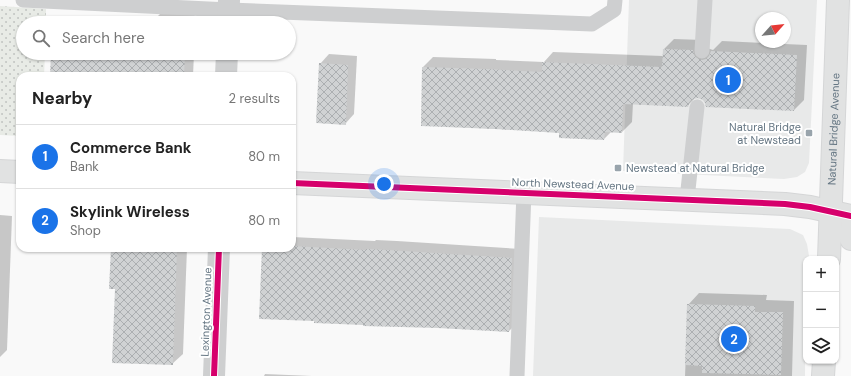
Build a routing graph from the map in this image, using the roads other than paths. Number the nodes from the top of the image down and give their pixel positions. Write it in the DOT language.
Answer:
graph roads {
  1 [pos="23,0"];
  2 [pos="614,0"];
  3 [pos="705,0"];
  4 [pos="838,0"];
  5 [pos="229,11"];
  6 [pos="702,51"];
  7 [pos="227,60"];
  8 [pos="226,72"];
  9 [pos="697,107"];
  10 [pos="0,171"];
  11 [pos="16,172"];
  12 [pos="296,183"];
  13 [pos="524,192"];
  14 [pos="687,199"];
  15 [pos="841,213"];
  16 [pos="851,239"];
  17 [pos="219,252"];
  18 [pos="830,256"];
  19 [pos="824,364"];
  20 [pos="214,376"];
  21 [pos="517,376"];
  22 [pos="823,376"];
  1 -- 5 [label="lane"];
  2 -- 5 [label="lane"];
  3 -- 6 [label="lane"];
  4 -- 15 [label="street, Natural Bridge Avenue"];
  7 -- 8 [label="street"];
  9 -- 14 [label="lane"];
  10 -- 11 [label="street"];
  12 -- 13 [label="street, North Newstead Avenue"];
  13 -- 14 [label="street, North Newstead Avenue"];
  13 -- 21 [label="lane"];
  14 -- 15 [label="street, North Newstead Avenue"];
  15 -- 16 [label="street"];
  15 -- 18 [label="street, Natural Bridge Avenue"];
  17 -- 20 [label="street, Lexington Avenue"];
  19 -- 22 [label="street"];
}
